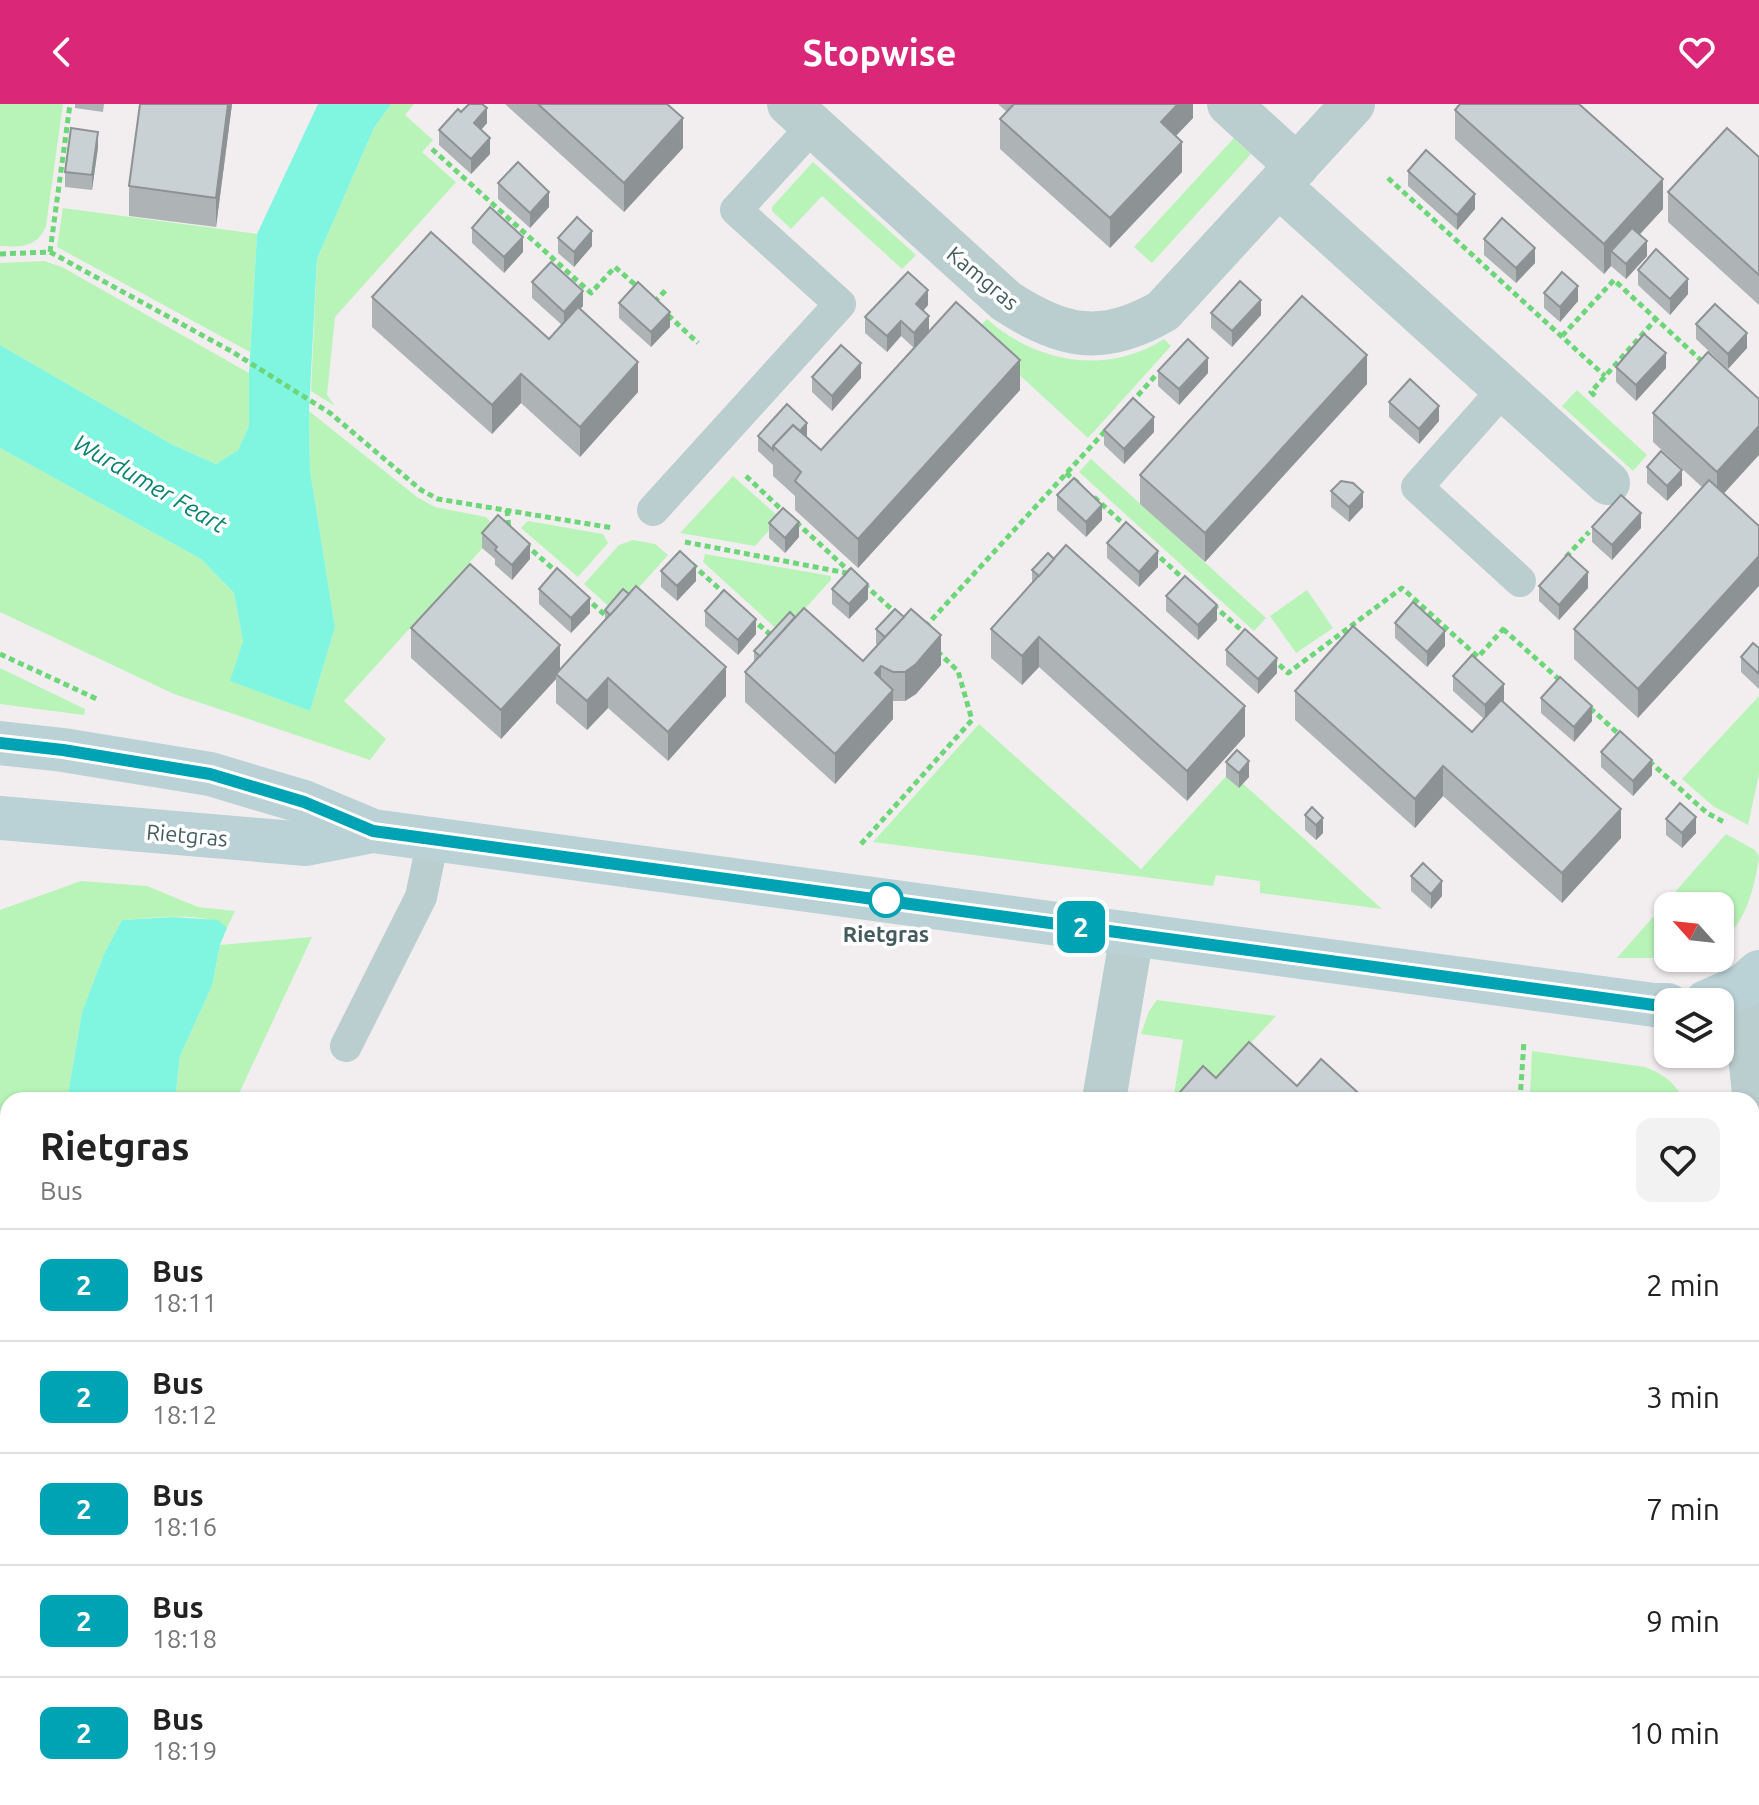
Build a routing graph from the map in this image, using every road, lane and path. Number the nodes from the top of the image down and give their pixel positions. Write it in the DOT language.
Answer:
graph roads {
  1 [pos="70,104"];
  2 [pos="1229,104"];
  3 [pos="1353,104"];
  4 [pos="801,115"];
  5 [pos="432,149"];
  6 [pos="1288,176"];
  7 [pos="1388,178"];
  8 [pos="50,252"];
  9 [pos="0,254"];
  10 [pos="668,288"];
  11 [pos="654,302"];
  12 [pos="1656,319"];
  13 [pos="1562,336"];
  14 [pos="698,343"];
  15 [pos="1160,370"];
  16 [pos="1605,376"];
  17 [pos="1504,389"];
  18 [pos="1121,414"];
  19 [pos="1111,425"];
  20 [pos="744,475"];
  21 [pos="1608,483"];
  22 [pos="507,510"];
  23 [pos="653,510"];
  24 [pos="619,529"];
  25 [pos="675,540"];
  26 [pos="684,541"];
  27 [pos="852,574"];
  28 [pos="562,577"];
  29 [pos="1520,581"];
  30 [pos="584,596"];
  31 [pos="727,596"];
  32 [pos="605,615"];
  33 [pos="749,616"];
  34 [pos="908,624"];
  35 [pos="1503,629"];
  36 [pos="919,634"];
  37 [pos="772,636"];
  38 [pos="929,643"];
  39 [pos="1571,691"];
  40 [pos="1582,701"];
  41 [pos="1628,742"];
  42 [pos="0,743"];
  43 [pos="1639,752"];
  44 [pos="0,818"];
  45 [pos="1724,822"];
  46 [pos="373,831"];
  47 [pos="433,839"];
  48 [pos="857,848"];
  49 [pos="1132,934"];
  50 [pos="1736,987"];
  51 [pos="1654,1005"];
  52 [pos="1524,1041"];
  53 [pos="346,1046"];
  54 [pos="1105,1092"];
  55 [pos="1521,1092"];
  56 [pos="1754,1092"];
  1 -- 8 [label="path"];
  2 -- 6 [label="street"];
  3 -- 6 [label="street, Kamgras"];
  4 -- 6 [label="street, Kamgras"];
  4 -- 23 [label="lane, Kamgras"];
  5 -- 11 [label="path"];
  6 -- 17 [label="street"];
  7 -- 13 [label="path"];
  8 -- 9 [label="path"];
  8 -- 22 [label="path"];
  10 -- 11 [label="path"];
  11 -- 14 [label="path"];
  12 -- 13 [label="path"];
  13 -- 16 [label="path"];
  15 -- 18 [label="path"];
  17 -- 21 [label="street"];
  17 -- 29 [label="lane"];
  19 -- 36 [label="path"];
  20 -- 27 [label="path"];
  22 -- 24 [label="path"];
  22 -- 28 [label="path"];
  25 -- 26 [label="path"];
  26 -- 27 [label="path"];
  26 -- 31 [label="path"];
  27 -- 34 [label="path"];
  30 -- 32 [label="path"];
  33 -- 37 [label="path"];
  35 -- 39 [label="path"];
  38 -- 48 [label="path"];
  40 -- 41 [label="path"];
  42 -- 46 [label="street, Rietgras"];
  43 -- 45 [label="path"];
  44 -- 46 [label="street, Rietgras"];
  46 -- 47 [label="street, Rietgras"];
  47 -- 49 [label="street, Rietgras"];
  47 -- 53 [label="lane"];
  49 -- 51 [label="street, Rietgras"];
  49 -- 54 [label="street"];
  50 -- 56 [label="street"];
  52 -- 55 [label="path"];
}
